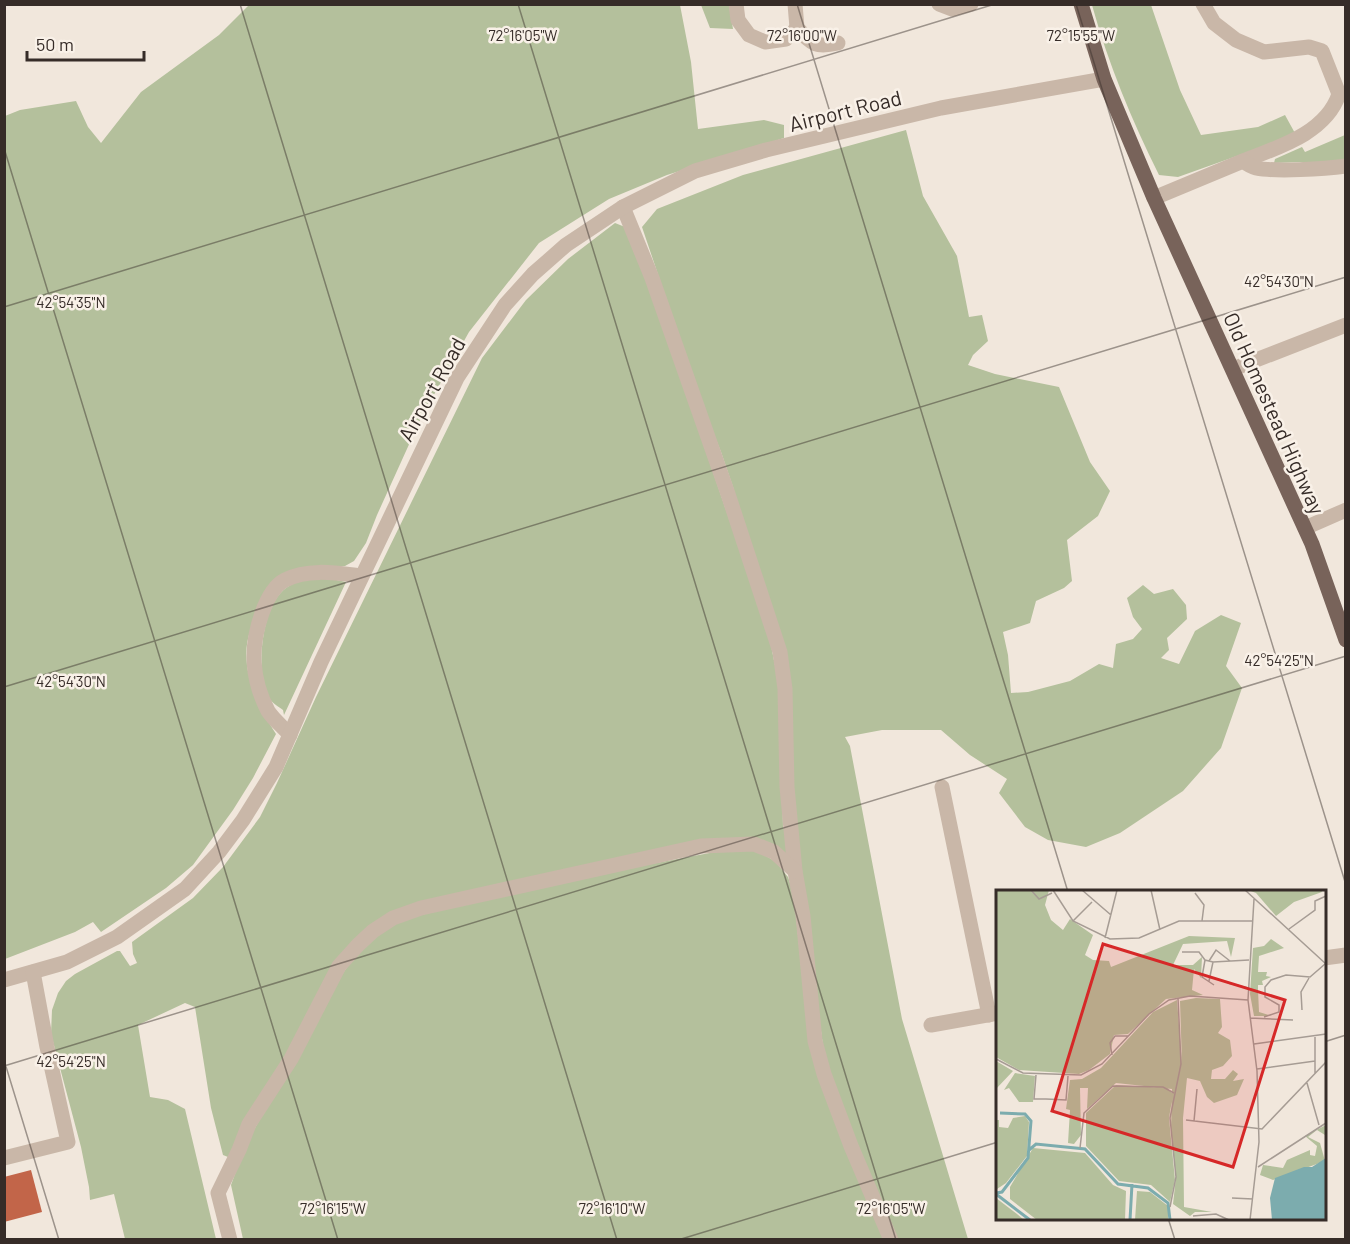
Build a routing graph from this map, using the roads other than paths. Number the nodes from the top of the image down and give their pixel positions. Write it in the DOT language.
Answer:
graph roads {
  1 [pos="736,4"];
  2 [pos="795,4"];
  3 [pos="939,4"];
  4 [pos="971,4"];
  5 [pos="1081,4"];
  6 [pos="1203,4"];
  7 [pos="797,28"];
  8 [pos="838,43"];
  9 [pos="1104,79"];
  10 [pos="1243,161"];
  11 [pos="1346,166"];
  12 [pos="1154,198"];
  13 [pos="623,207"];
  14 [pos="1346,325"];
  15 [pos="1233,369"];
  16 [pos="1346,510"];
  17 [pos="1305,528"];
  18 [pos="362,576"];
  19 [pos="1346,640"];
  20 [pos="290,735"];
  21 [pos="942,787"];
  22 [pos="795,871"];
  23 [pos="1346,955"];
  24 [pos="1326,958"];
  25 [pos="33,972"];
  26 [pos="4,980"];
  27 [pos="993,1014"];
  28 [pos="931,1025"];
  29 [pos="4,1158"];
  30 [pos="230,1239"];
  31 [pos="891,1239"];
  1 -- 7 [label="street"];
  2 -- 7 [label="street"];
  3 -- 4 [label="street"];
  5 -- 9 [label="main road, Old Homestead Highway"];
  6 -- 10 [label="street"];
  7 -- 8 [label="street"];
  9 -- 12 [label="main road, Old Homestead Highway"];
  9 -- 13 [label="street, Airport Road"];
  10 -- 11 [label="street"];
  10 -- 12 [label="street"];
  12 -- 15 [label="main road, Old Homestead Highway"];
  13 -- 18 [label="street, Airport Road"];
  13 -- 22 [label="street"];
  14 -- 15 [label="street"];
  15 -- 17 [label="main road, Old Homestead Highway"];
  16 -- 17 [label="street"];
  17 -- 19 [label="main road, Old Homestead Highway"];
  18 -- 20 [label="street, Airport Road"];
  18 -- 20 [label="street"];
  20 -- 25 [label="street, Airport Road"];
  21 -- 27 [label="street"];
  22 -- 30 [label="street"];
  22 -- 31 [label="street"];
  23 -- 24 [label="street"];
  25 -- 26 [label="street, Airport Road"];
  25 -- 29 [label="street"];
  27 -- 28 [label="street"];
}
